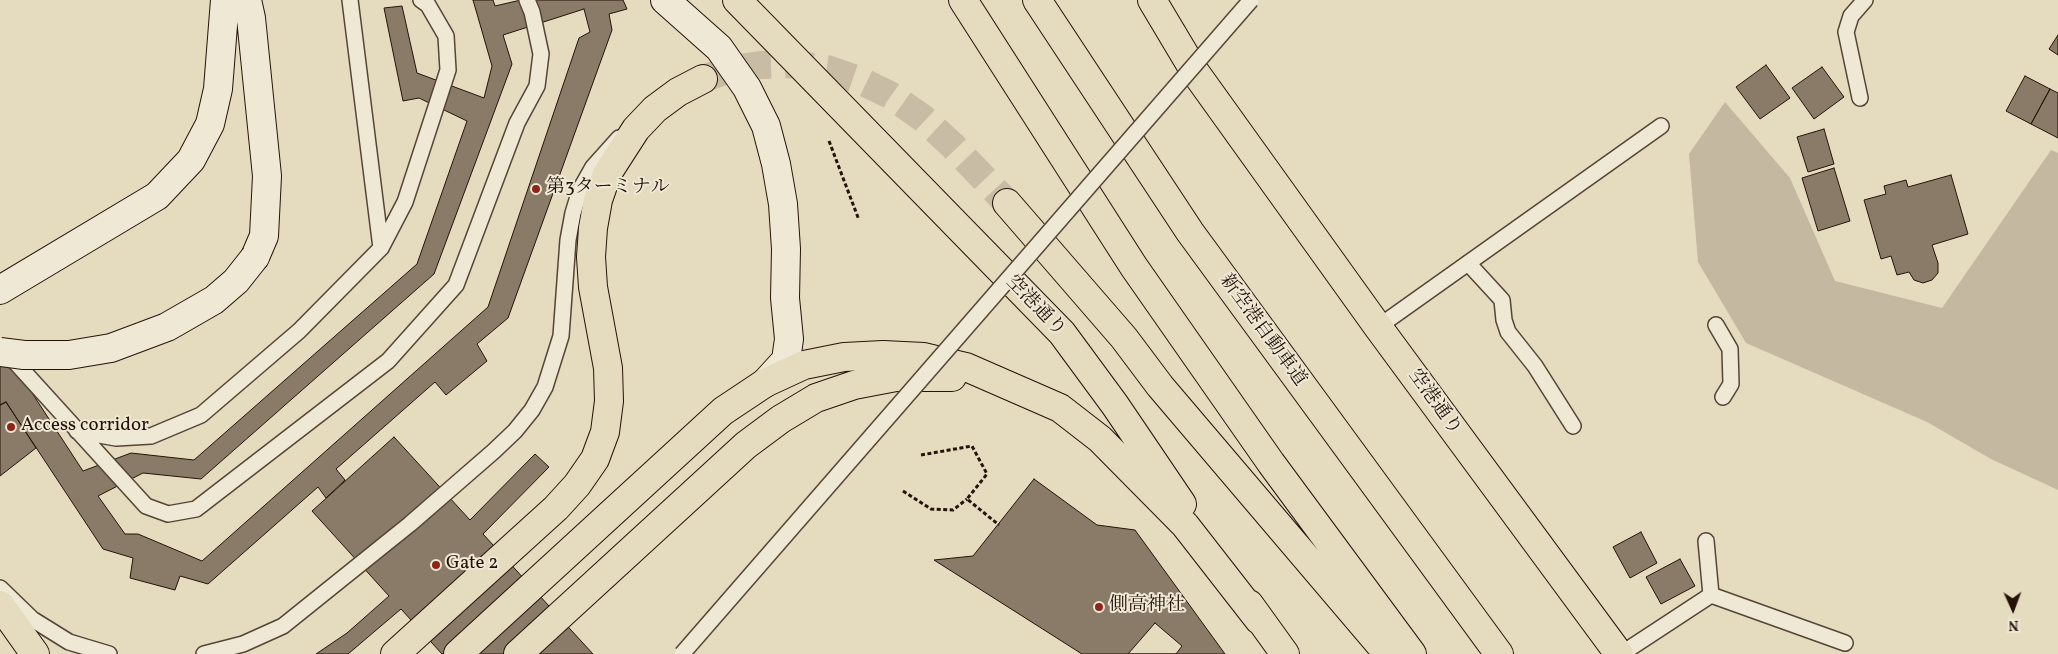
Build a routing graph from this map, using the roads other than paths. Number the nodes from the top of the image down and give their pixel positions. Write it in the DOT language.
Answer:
graph roads {
  1 [pos="225,0"];
  2 [pos="247,0"];
  3 [pos="350,0"];
  4 [pos="421,0"];
  5 [pos="527,0"];
  6 [pos="665,0"];
  7 [pos="738,0"];
  8 [pos="963,0"];
  9 [pos="1037,0"];
  10 [pos="1152,0"];
  11 [pos="1251,0"];
  12 [pos="1865,0"];
  13 [pos="703,79"];
  14 [pos="1860,98"];
  15 [pos="655,109"];
  16 [pos="1661,126"];
  17 [pos="1007,203"];
  18 [pos="382,248"];
  19 [pos="1468,264"];
  20 [pos="0,290"];
  21 [pos="1716,325"];
  22 [pos="1378,327"];
  23 [pos="0,345"];
  24 [pos="0,352"];
  25 [pos="765,383"];
  26 [pos="1019,389"];
  27 [pos="1723,396"];
  28 [pos="1573,426"];
  29 [pos="76,431"];
  30 [pos="1706,541"];
  31 [pos="0,588"];
  32 [pos="1711,595"];
  33 [pos="0,605"];
  34 [pos="1259,620"];
  35 [pos="0,638"];
  36 [pos="1845,643"];
  37 [pos="20,654"];
  38 [pos="35,654"];
  39 [pos="109,654"];
  40 [pos="204,654"];
  41 [pos="395,654"];
  42 [pos="458,654"];
  43 [pos="518,654"];
  44 [pos="682,654"];
  45 [pos="1285,654"];
  46 [pos="1388,654"];
  47 [pos="1412,654"];
  48 [pos="1499,654"];
  49 [pos="1620,654"];
  1 -- 20 [label="street"];
  2 -- 24 [label="street, bridge"];
  3 -- 18 [label="lane"];
  4 -- 18 [label="lane"];
  5 -- 29 [label="lane"];
  6 -- 25 [label="street"];
  7 -- 34 [label="highway, 空港通り"];
  8 -- 47 [label="highway"];
  9 -- 48 [label="highway, 新空港自動車道"];
  10 -- 22 [label="highway, 空港通り"];
  11 -- 44 [label="lane, bridge"];
  12 -- 14 [label="lane"];
  13 -- 15 [label="highway"];
  15 -- 40 [label="lane"];
  15 -- 41 [label="highway"];
  16 -- 19 [label="lane"];
  17 -- 46 [label="highway"];
  18 -- 29 [label="lane"];
  19 -- 22 [label="lane"];
  19 -- 28 [label="lane"];
  21 -- 27 [label="lane"];
  22 -- 49 [label="highway, 空港通り"];
  23 -- 29 [label="lane"];
  25 -- 26 [label="highway"];
  25 -- 42 [label="highway"];
  26 -- 34 [label="highway"];
  26 -- 43 [label="highway"];
  30 -- 32 [label="lane"];
  31 -- 39 [label="lane"];
  32 -- 36 [label="lane"];
  32 -- 49 [label="lane"];
  33 -- 38 [label="highway"];
  34 -- 45 [label="highway, 空港通り"];
  35 -- 37 [label="highway"];
}
